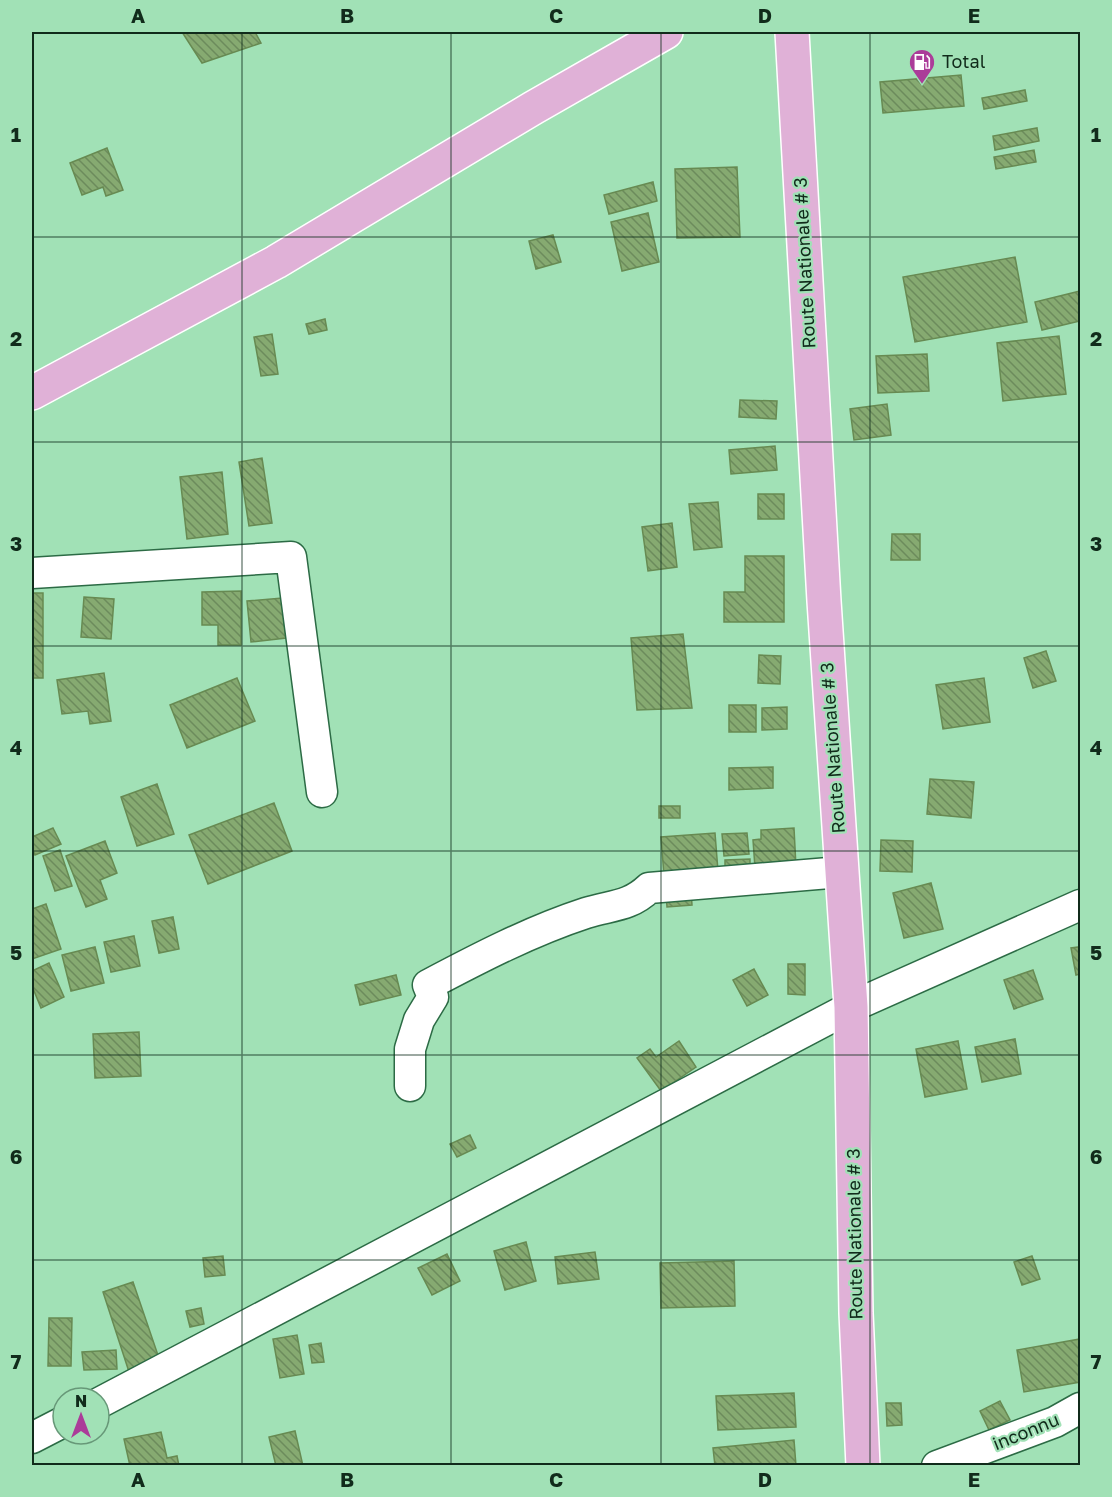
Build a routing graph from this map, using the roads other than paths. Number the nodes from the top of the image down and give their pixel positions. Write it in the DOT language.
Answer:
graph roads {
  1 [pos="666,32"];
  2 [pos="792,32"];
  3 [pos="32,393"];
  4 [pos="32,573"];
  5 [pos="322,792"];
  6 [pos="842,872"];
  7 [pos="1080,905"];
  8 [pos="851,1007"];
  9 [pos="410,1086"];
  10 [pos="111,1396"];
  11 [pos="1080,1408"];
  12 [pos="51,1428"];
  13 [pos="32,1438"];
  14 [pos="863,1466"];
  15 [pos="937,1466"];
  1 -- 3 [label="main road"];
  2 -- 6 [label="main road, Route Nationale # 3"];
  4 -- 5 [label="street"];
  6 -- 8 [label="main road, Route Nationale # 3"];
  6 -- 9 [label="street"];
  7 -- 8 [label="street"];
  8 -- 10 [label="street"];
  8 -- 14 [label="main road, Route Nationale # 3"];
  11 -- 15 [label="street, inconnu"];
  12 -- 13 [label="street"];
}
